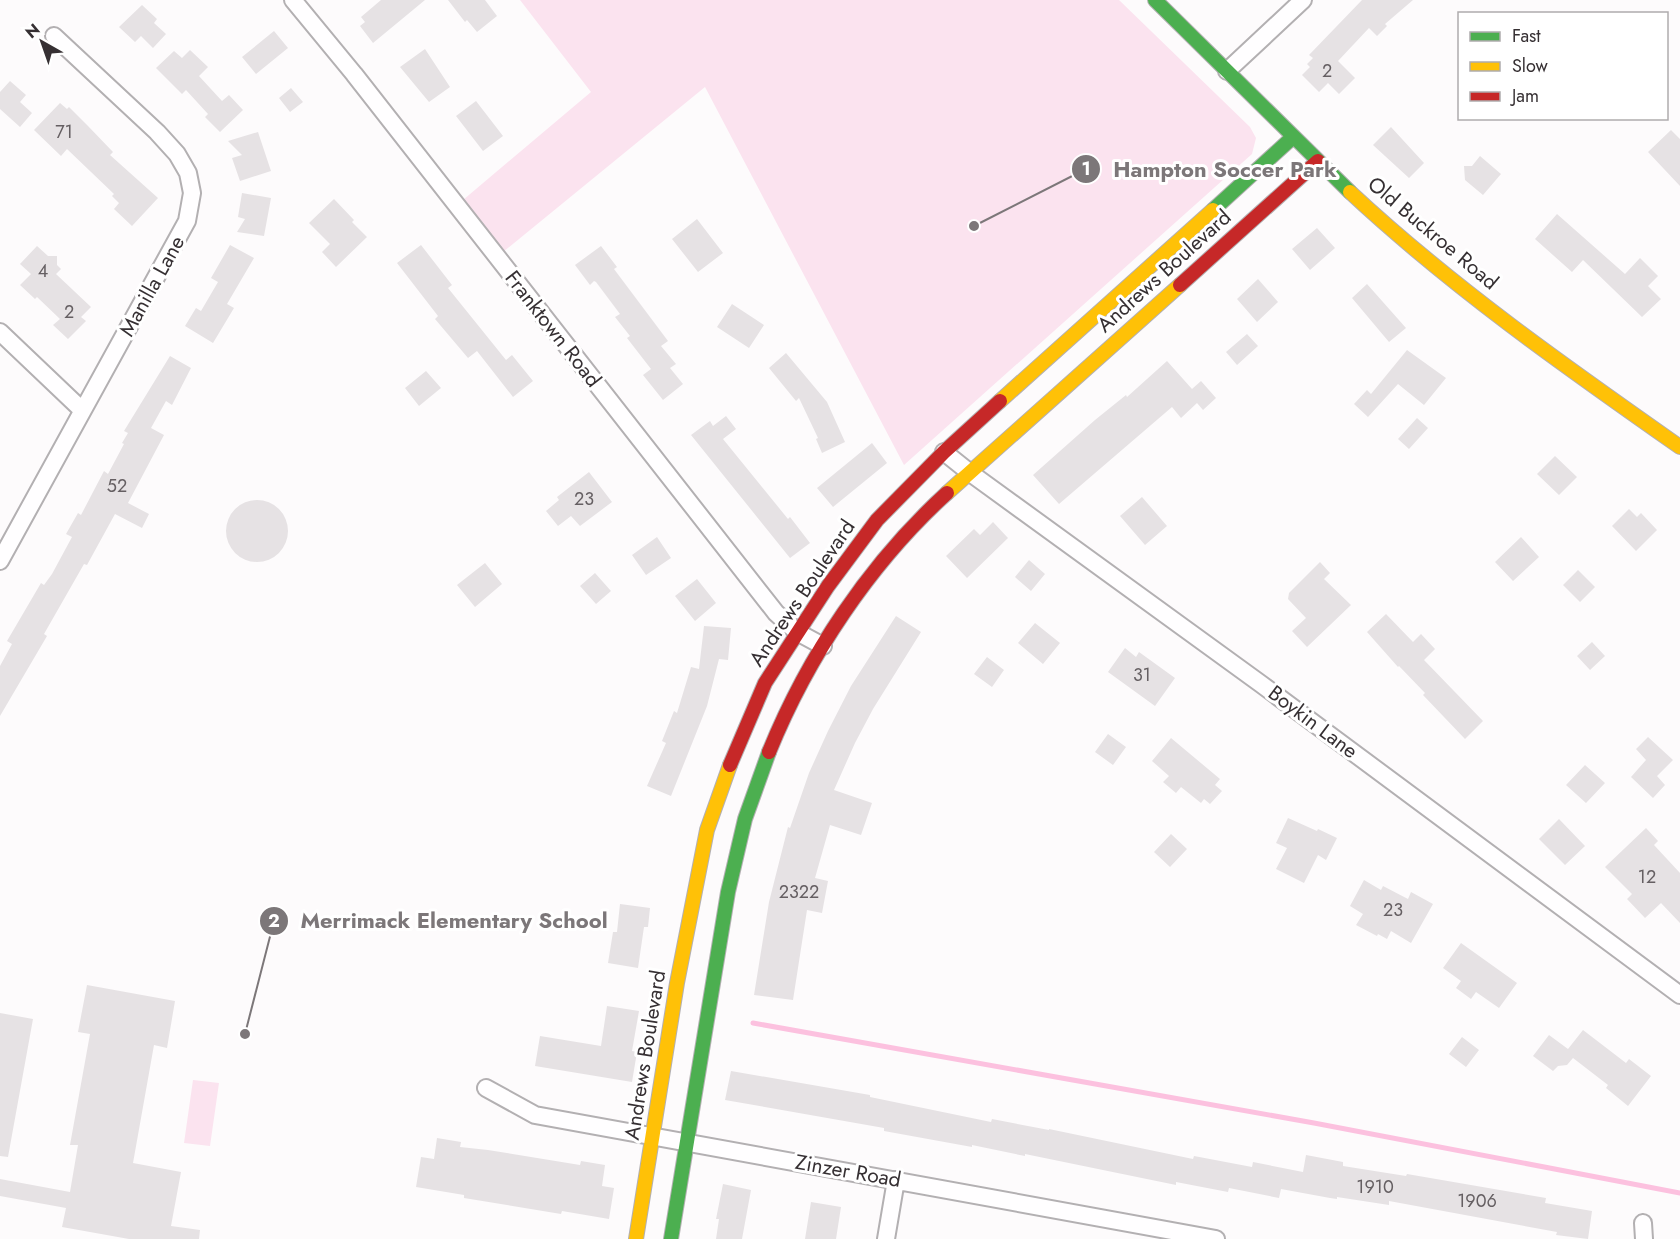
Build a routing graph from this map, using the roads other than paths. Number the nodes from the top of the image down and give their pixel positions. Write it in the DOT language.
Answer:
graph roads {
  1 [pos="293,0"];
  2 [pos="1155,0"];
  3 [pos="1303,0"];
  4 [pos="54,36"];
  5 [pos="1227,71"];
  6 [pos="1293,137"];
  7 [pos="1318,161"];
  8 [pos="0,332"];
  9 [pos="82,410"];
  10 [pos="1680,447"];
  11 [pos="944,452"];
  12 [pos="969,472"];
  13 [pos="0,561"];
  14 [pos="797,632"];
  15 [pos="823,646"];
  16 [pos="1680,995"];
  17 [pos="486,1088"];
  18 [pos="653,1136"];
  19 [pos="687,1142"];
  20 [pos="896,1180"];
  21 [pos="636,1239"];
  22 [pos="671,1239"];
  23 [pos="886,1239"];
  24 [pos="1216,1239"];
  1 -- 14 [label="street, Franktown Road"];
  2 -- 5 [label="street, Old Buckroe Road"];
  3 -- 5 [label="street"];
  4 -- 9 [label="street, Manilla Lane"];
  5 -- 6 [label="street, Old Buckroe Road"];
  6 -- 7 [label="street, Old Buckroe Road"];
  6 -- 11 [label="street, Andrews Boulevard"];
  7 -- 10 [label="street, Old Buckroe Road"];
  7 -- 12 [label="street, Andrews Boulevard"];
  8 -- 9 [label="street"];
  9 -- 13 [label="street, Manilla Lane"];
  11 -- 12 [label="street, Boykin Lane"];
  11 -- 14 [label="street, Andrews Boulevard"];
  12 -- 15 [label="street, Andrews Boulevard"];
  12 -- 16 [label="street, Boykin Lane"];
  14 -- 15 [label="street, Franktown Road"];
  14 -- 18 [label="street, Andrews Boulevard"];
  15 -- 19 [label="street, Andrews Boulevard"];
  17 -- 18 [label="street, Zinzer Road"];
  18 -- 19 [label="street, Zinzer Road"];
  18 -- 21 [label="street, Andrews Boulevard"];
  19 -- 20 [label="street, Zinzer Road"];
  19 -- 22 [label="street, Andrews Boulevard"];
  20 -- 23 [label="street"];
  20 -- 24 [label="street, Zinzer Road"];
}
